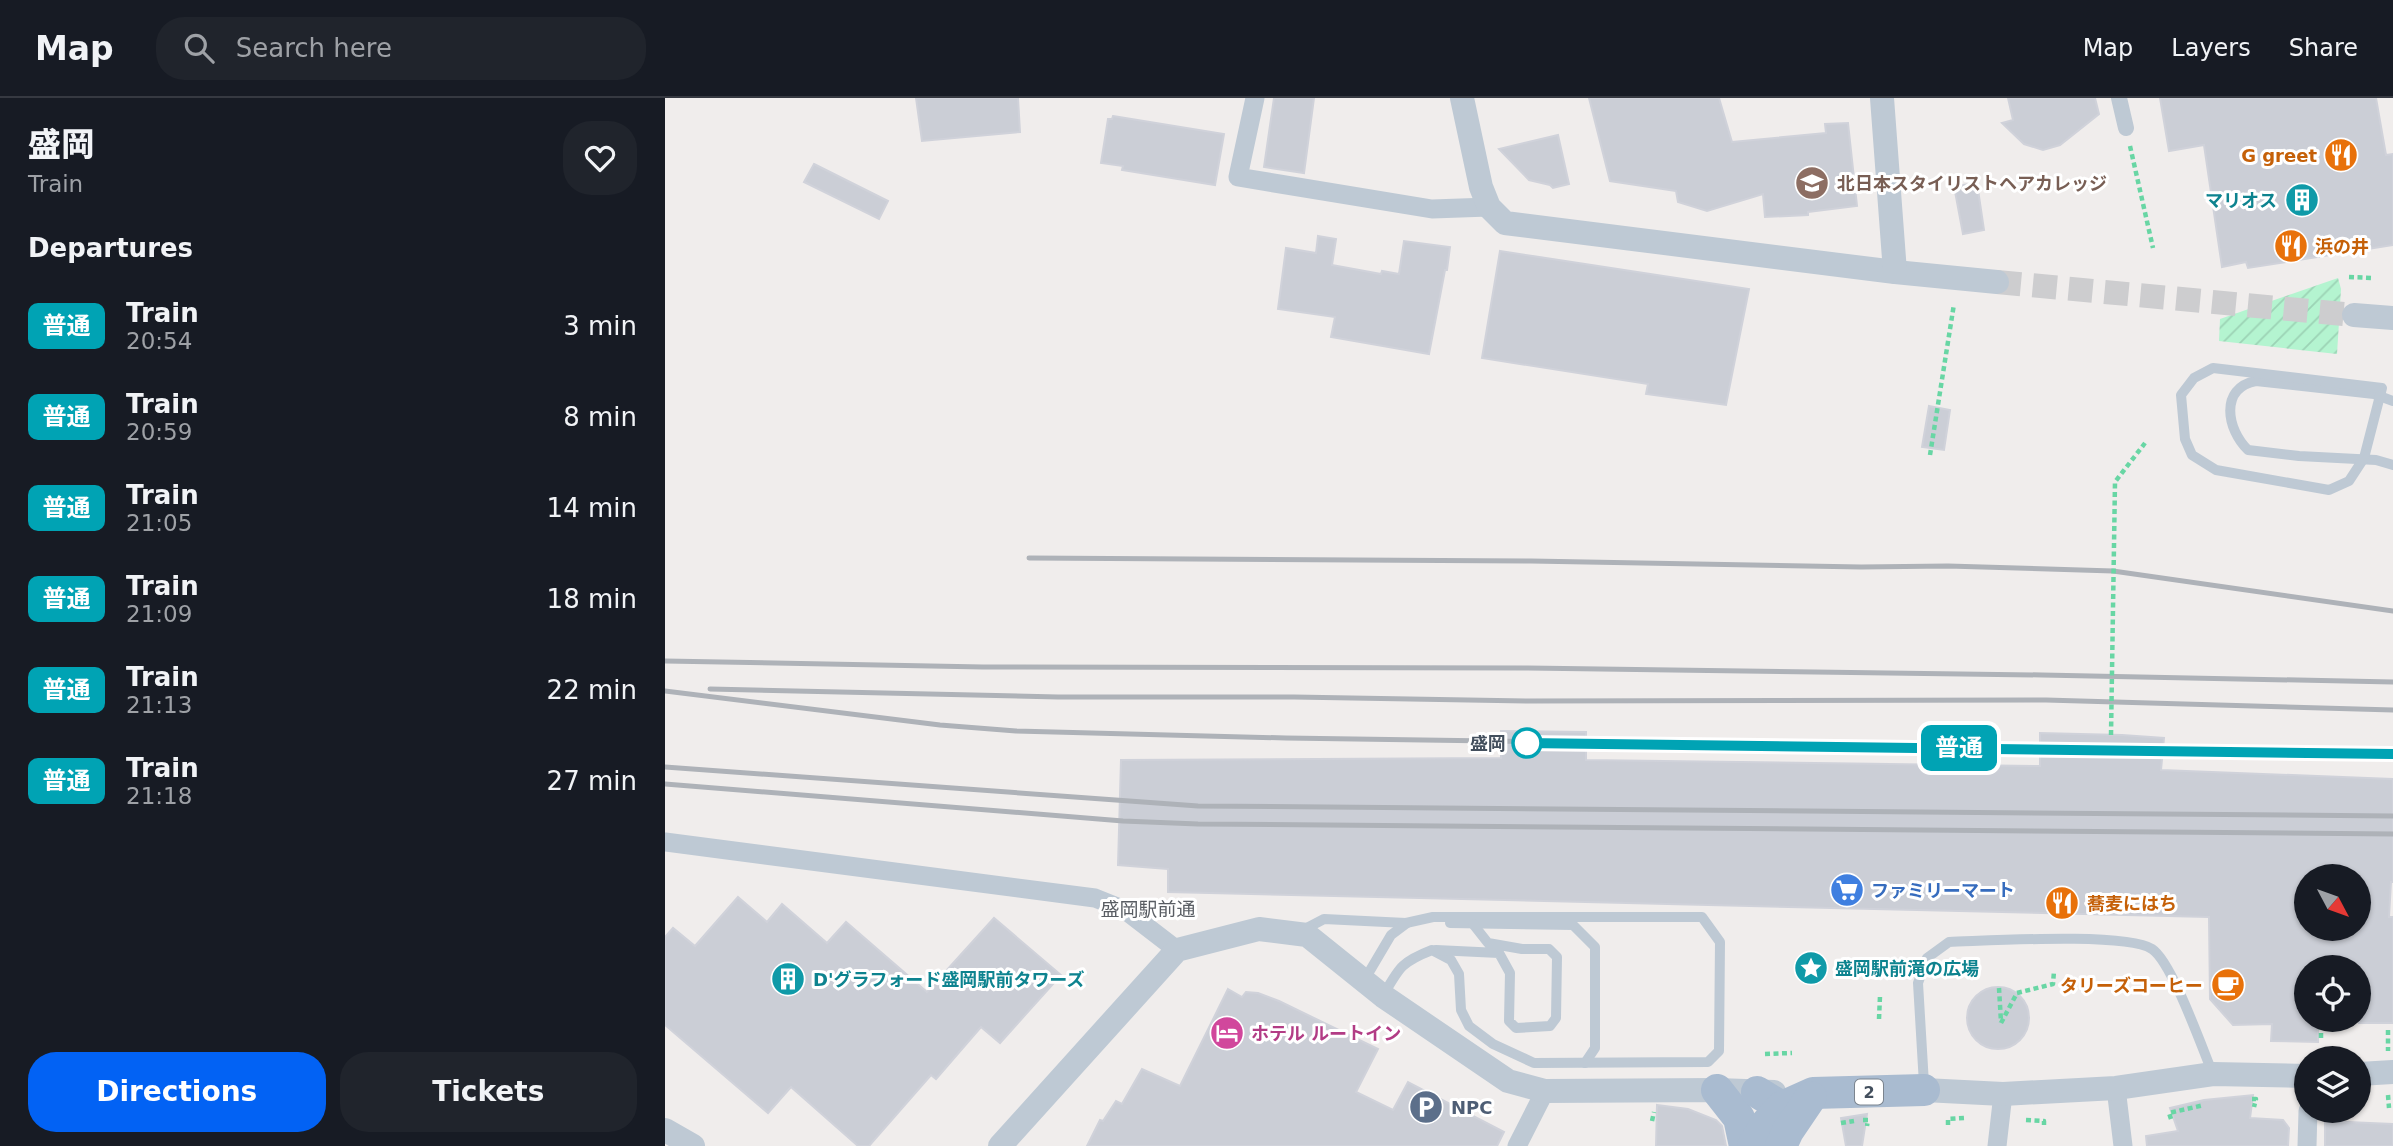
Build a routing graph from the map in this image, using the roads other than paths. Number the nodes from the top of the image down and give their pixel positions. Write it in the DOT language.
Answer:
graph roads {
  1 [pos="1255,98"];
  2 [pos="1462,98"];
  3 [pos="1882,98"];
  4 [pos="2119,98"];
  5 [pos="2126,128"];
  6 [pos="1489,207"];
  7 [pos="1895,272"];
  8 [pos="1997,282"];
  9 [pos="2354,315"];
  10 [pos="2393,318"];
  11 [pos="2388,388"];
  12 [pos="2393,401"];
  13 [pos="2393,465"];
  14 [pos="665,842"];
  15 [pos="1406,923"];
  16 [pos="1473,924"];
  17 [pos="1296,933"];
  18 [pos="1177,950"];
  19 [pos="1432,950"];
  20 [pos="1374,988"];
  21 [pos="1585,1063"];
  22 [pos="2393,1072"];
  23 [pos="2371,1073"];
  24 [pos="2213,1074"];
  25 [pos="2294,1076"];
  26 [pos="2116,1088"];
  27 [pos="1717,1090"];
  28 [pos="1924,1090"];
  29 [pos="1545,1091"];
  30 [pos="1813,1093"];
  31 [pos="2003,1094"];
  32 [pos="1777,1119"];
  33 [pos="2308,1123"];
  34 [pos="667,1131"];
  35 [pos="692,1146"];
  36 [pos="1000,1146"];
  37 [pos="1517,1146"];
  38 [pos="1745,1146"];
  39 [pos="1753,1146"];
  40 [pos="1997,1146"];
  41 [pos="2123,1146"];
  42 [pos="2307,1146"];
  1 -- 6 [label="street"];
  2 -- 6 [label="street"];
  3 -- 7 [label="street"];
  4 -- 5 [label="street"];
  6 -- 7 [label="street"];
  7 -- 8 [label="street"];
  9 -- 10 [label="street"];
  11 -- 11 [label="lane, bridge"];
  12 -- 13 [label="lane"];
  14 -- 18 [label="street"];
  15 -- 16 [label="lane"];
  15 -- 17 [label="lane"];
  15 -- 20 [label="lane"];
  15 -- 21 [label="lane"];
  16 -- 19 [label="lane"];
  16 -- 21 [label="lane"];
  17 -- 18 [label="street"];
  17 -- 20 [label="street"];
  18 -- 36 [label="street"];
  19 -- 20 [label="lane"];
  19 -- 21 [label="lane"];
  20 -- 29 [label="street"];
  22 -- 23 [label="street"];
  24 -- 25 [label="street"];
  24 -- 26 [label="street"];
  24 -- 28 [label="lane"];
  26 -- 31 [label="street"];
  26 -- 41 [label="street"];
  27 -- 29 [label="street"];
  27 -- 32 [label="street"];
  27 -- 38 [label="main road"];
  28 -- 30 [label="main road, 2"];
  28 -- 31 [label="street"];
  29 -- 37 [label="street"];
  30 -- 32 [label="main road"];
  30 -- 32 [label="street"];
  31 -- 40 [label="street"];
  32 -- 39 [label="main road"];
  33 -- 42 [label="street"];
  34 -- 35 [label="street"];
}
